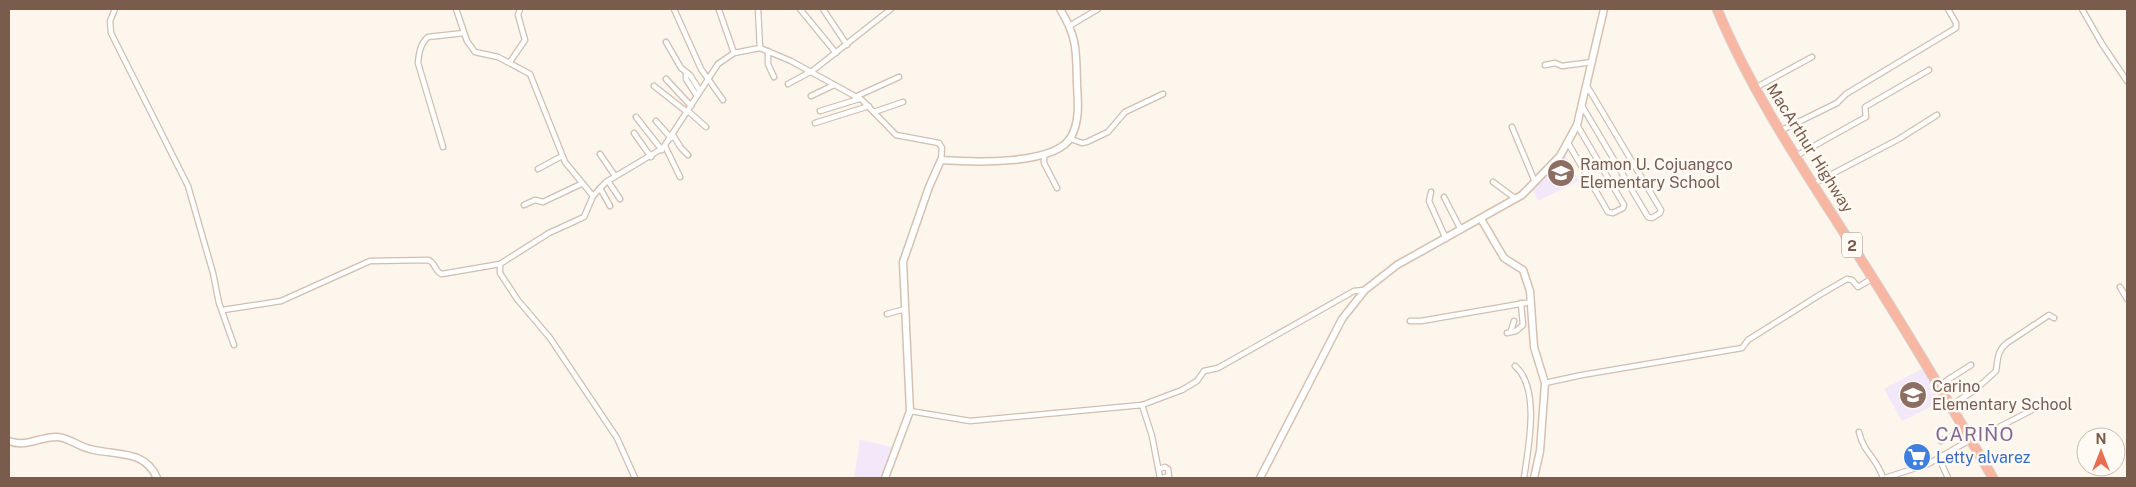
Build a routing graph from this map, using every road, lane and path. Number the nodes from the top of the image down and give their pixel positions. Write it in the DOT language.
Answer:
graph roads {
  1 [pos="115,9"];
  2 [pos="456,9"];
  3 [pos="520,9"];
  4 [pos="674,9"];
  5 [pos="758,9"];
  6 [pos="800,9"];
  7 [pos="823,9"];
  8 [pos="1060,9"];
  9 [pos="1098,9"];
  10 [pos="1604,9"];
  11 [pos="1717,9"];
  12 [pos="1948,9"];
  13 [pos="2082,9"];
  14 [pos="719,10"];
  15 [pos="888,10"];
  16 [pos="1071,25"];
  17 [pos="464,32"];
  18 [pos="666,42"];
  19 [pos="847,44"];
  20 [pos="760,48"];
  21 [pos="768,51"];
  22 [pos="734,53"];
  23 [pos="836,53"];
  24 [pos="1812,56"];
  25 [pos="510,62"];
  26 [pos="1592,62"];
  27 [pos="1545,65"];
  28 [pos="1930,70"];
  29 [pos="811,72"];
  30 [pos="686,74"];
  31 [pos="708,77"];
  32 [pos="774,77"];
  33 [pos="898,77"];
  34 [pos="666,80"];
  35 [pos="2127,81"];
  36 [pos="788,84"];
  37 [pos="834,85"];
  38 [pos="654,86"];
  39 [pos="1587,86"];
  40 [pos="1755,88"];
  41 [pos="700,91"];
  42 [pos="1163,94"];
  43 [pos="697,96"];
  44 [pos="812,96"];
  45 [pos="857,98"];
  46 [pos="723,100"];
  47 [pos="903,102"];
  48 [pos="870,106"];
  49 [pos="1582,106"];
  50 [pos="689,110"];
  51 [pos="820,111"];
  52 [pos="874,112"];
  53 [pos="1937,116"];
  54 [pos="636,117"];
  55 [pos="656,122"];
  56 [pos="815,123"];
  57 [pos="1577,125"];
  58 [pos="706,127"];
  59 [pos="1512,127"];
  60 [pos="1780,131"];
  61 [pos="634,133"];
  62 [pos="672,137"];
  63 [pos="1070,139"];
  64 [pos="1568,143"];
  65 [pos="443,147"];
  66 [pos="664,148"];
  67 [pos="600,154"];
  68 [pos="1044,154"];
  69 [pos="688,155"];
  70 [pos="562,156"];
  71 [pos="652,156"];
  72 [pos="1796,156"];
  73 [pos="941,160"];
  74 [pos="538,169"];
  75 [pos="615,176"];
  76 [pos="680,177"];
  77 [pos="608,181"];
  78 [pos="1493,182"];
  79 [pos="1535,182"];
  80 [pos="581,184"];
  81 [pos="1813,184"];
  82 [pos="600,188"];
  83 [pos="1057,188"];
  84 [pos="1431,192"];
  85 [pos="593,196"];
  86 [pos="1444,198"];
  87 [pos="620,199"];
  88 [pos="1516,199"];
  89 [pos="524,204"];
  90 [pos="610,206"];
  91 [pos="1481,219"];
  92 [pos="1461,230"];
  93 [pos="1446,239"];
  94 [pos="500,264"];
  95 [pos="1873,278"];
  96 [pos="2120,287"];
  97 [pos="1365,290"];
  98 [pos="2127,299"];
  99 [pos="1531,302"];
  100 [pos="1521,303"];
  101 [pos="905,309"];
  102 [pos="223,310"];
  103 [pos="887,314"];
  104 [pos="2054,318"];
  105 [pos="1410,321"];
  106 [pos="1514,321"];
  107 [pos="234,345"];
  108 [pos="1971,365"];
  109 [pos="1515,366"];
  110 [pos="1545,384"];
  111 [pos="1938,386"];
  112 [pos="1142,405"];
  113 [pos="1950,406"];
  114 [pos="2032,410"];
  115 [pos="910,411"];
  116 [pos="1965,429"];
  117 [pos="1859,432"];
  118 [pos="1531,436"];
  119 [pos="1540,436"];
  120 [pos="9,440"];
  121 [pos="1941,440"];
  122 [pos="1972,440"];
  123 [pos="1939,458"];
  124 [pos="1158,469"];
  125 [pos="157,478"];
  126 [pos="636,478"];
  127 [pos="885,478"];
  128 [pos="1161,478"];
  129 [pos="1260,478"];
  130 [pos="1524,478"];
  131 [pos="1534,478"];
  132 [pos="1884,478"];
  133 [pos="1948,478"];
  134 [pos="1993,478"];
  1 -- 102 [label="street"];
  2 -- 17 [label="street"];
  3 -- 25 [label="street"];
  4 -- 31 [label="street"];
  5 -- 20 [label="street"];
  6 -- 23 [label="street"];
  7 -- 19 [label="street"];
  8 -- 16 [label="street"];
  9 -- 16 [label="street"];
  10 -- 26 [label="street"];
  11 -- 40 [label="highway, MacArthur Highway / 2"];
  12 -- 60 [label="street"];
  13 -- 35 [label="street"];
  14 -- 22 [label="street"];
  15 -- 19 [label="street"];
  16 -- 63 [label="street"];
  17 -- 25 [label="street"];
  17 -- 65 [label="street"];
  18 -- 30 [label="street"];
  19 -- 23 [label="street"];
  20 -- 21 [label="street"];
  20 -- 22 [label="street"];
  21 -- 29 [label="street"];
  21 -- 32 [label="street"];
  22 -- 31 [label="street"];
  23 -- 29 [label="street"];
  24 -- 40 [label="street"];
  25 -- 70 [label="street"];
  26 -- 27 [label="street"];
  26 -- 39 [label="street"];
  28 -- 72 [label="street"];
  29 -- 36 [label="street"];
  29 -- 37 [label="street"];
  30 -- 41 [label="street"];
  30 -- 43 [label="street"];
  31 -- 41 [label="street"];
  31 -- 46 [label="street"];
  33 -- 45 [label="street"];
  34 -- 50 [label="street"];
  37 -- 44 [label="street"];
  37 -- 45 [label="street"];
  38 -- 50 [label="street"];
  39 -- 49 [label="street"];
  39 -- 49 [label="street"];
  40 -- 60 [label="highway, MacArthur Highway / 2"];
  41 -- 43 [label="street"];
  42 -- 63 [label="street"];
  43 -- 50 [label="street"];
  45 -- 48 [label="street"];
  45 -- 51 [label="street"];
  47 -- 52 [label="street"];
  48 -- 52 [label="street"];
  48 -- 56 [label="street"];
  49 -- 57 [label="street"];
  50 -- 58 [label="street"];
  50 -- 62 [label="street"];
  52 -- 73 [label="street"];
  53 -- 81 [label="street"];
  54 -- 66 [label="street"];
  55 -- 62 [label="street"];
  57 -- 64 [label="street"];
  57 -- 64 [label="street"];
  59 -- 79 [label="street"];
  60 -- 72 [label="highway, MacArthur Highway / 2"];
  61 -- 71 [label="street"];
  62 -- 66 [label="street"];
  62 -- 69 [label="street"];
  63 -- 68 [label="street"];
  64 -- 79 [label="street"];
  66 -- 71 [label="street"];
  66 -- 76 [label="street"];
  67 -- 75 [label="street"];
  68 -- 73 [label="street"];
  68 -- 83 [label="street"];
  70 -- 74 [label="street"];
  70 -- 80 [label="street"];
  71 -- 75 [label="street"];
  72 -- 81 [label="highway, MacArthur Highway / 2"];
  73 -- 101 [label="street"];
  75 -- 77 [label="street"];
  77 -- 82 [label="street"];
  77 -- 87 [label="street"];
  78 -- 88 [label="street"];
  79 -- 88 [label="street"];
  80 -- 85 [label="street"];
  80 -- 89 [label="street"];
  81 -- 95 [label="highway, MacArthur Highway / 2"];
  82 -- 85 [label="street"];
  82 -- 90 [label="street"];
  84 -- 93 [label="street"];
  85 -- 94 [label="street"];
  86 -- 92 [label="street"];
  88 -- 91 [label="street"];
  91 -- 92 [label="street"];
  91 -- 99 [label="street"];
  92 -- 93 [label="street"];
  93 -- 97 [label="street"];
  94 -- 102 [label="street"];
  94 -- 126 [label="street"];
  95 -- 110 [label="street"];
  95 -- 111 [label="highway, MacArthur Highway / 2"];
  96 -- 98 [label="street"];
  97 -- 112 [label="street"];
  97 -- 129 [label="street"];
  99 -- 100 [label="street"];
  99 -- 110 [label="street"];
  100 -- 105 [label="street"];
  100 -- 106 [label="street"];
  101 -- 103 [label="street"];
  101 -- 115 [label="street"];
  102 -- 107 [label="street"];
  104 -- 113 [label="street"];
  108 -- 111 [label="street"];
  109 -- 118 [label="street"];
  110 -- 119 [label="street"];
  111 -- 113 [label="highway, MacArthur Highway / 2"];
  112 -- 115 [label="street"];
  112 -- 124 [label="street"];
  113 -- 116 [label="highway, MacArthur Highway / 2"];
  114 -- 122 [label="street"];
  115 -- 127 [label="street"];
  116 -- 121 [label="street"];
  116 -- 122 [label="highway, MacArthur Highway / 2"];
  117 -- 132 [label="street"];
  118 -- 119 [label="street"];
  118 -- 130 [label="street"];
  119 -- 131 [label="street"];
  120 -- 125 [label="street"];
  122 -- 123 [label="street"];
  122 -- 134 [label="highway, MacArthur Highway / 2"];
  123 -- 132 [label="street"];
  123 -- 133 [label="street"];
  124 -- 128 [label="street"];
  124 -- 128 [label="street"];
}
